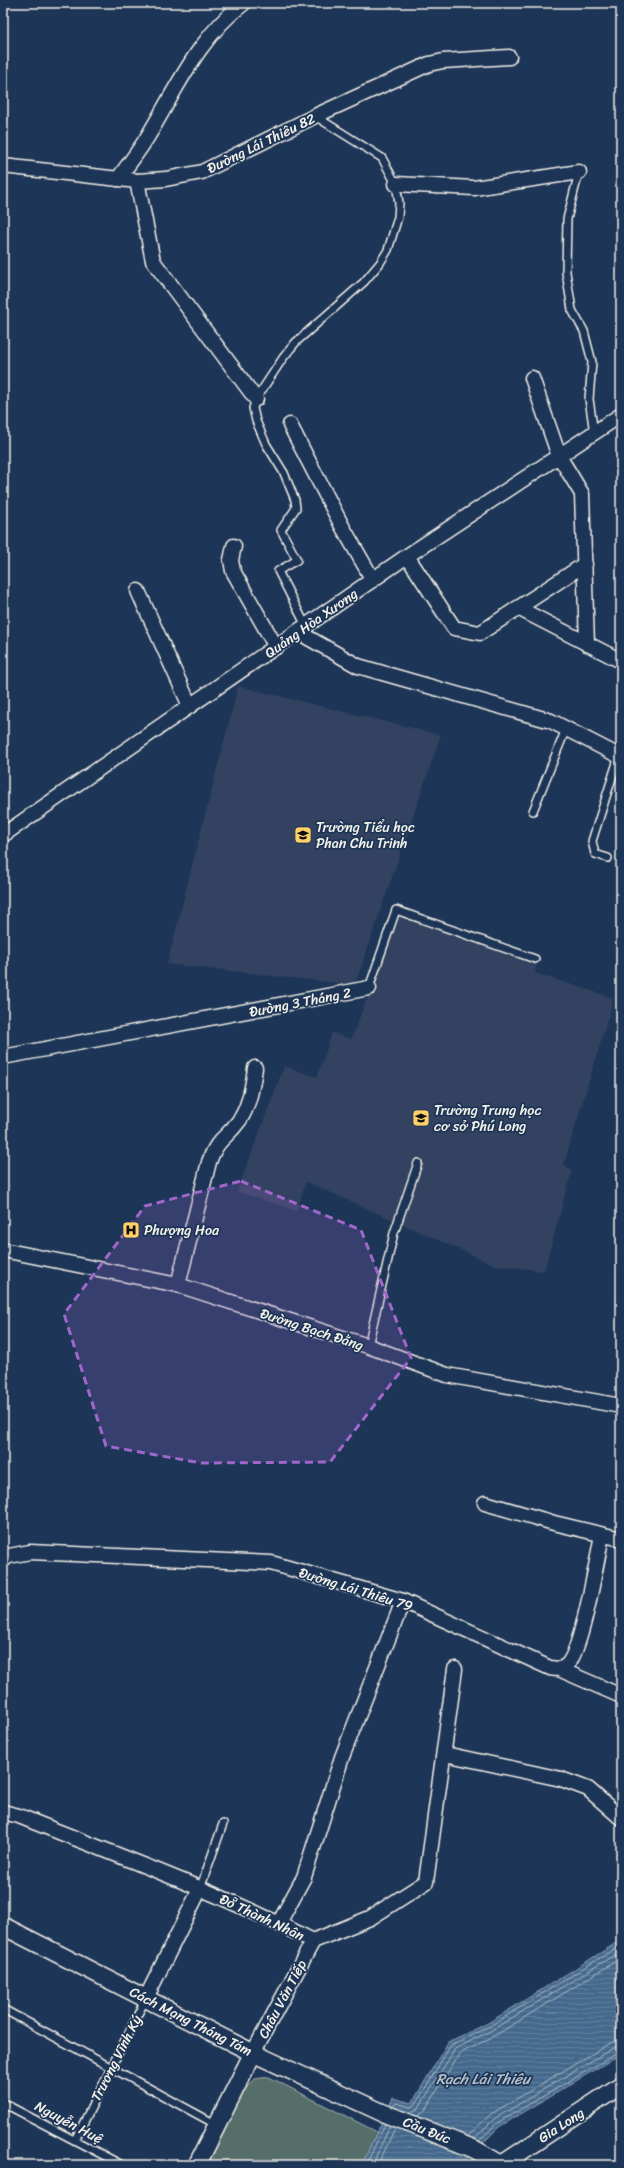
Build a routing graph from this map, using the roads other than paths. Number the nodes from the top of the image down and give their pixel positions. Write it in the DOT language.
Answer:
graph roads {
  1 [pos="244,3"];
  2 [pos="509,57"];
  3 [pos="315,116"];
  4 [pos="3,166"];
  5 [pos="579,172"];
  6 [pos="118,179"];
  7 [pos="137,181"];
  8 [pos="396,184"];
  9 [pos="532,378"];
  10 [pos="256,399"];
  11 [pos="621,415"];
  12 [pos="290,425"];
  13 [pos="594,433"];
  14 [pos="559,456"];
  15 [pos="234,546"];
  16 [pos="407,556"];
  17 [pos="585,564"];
  18 [pos="373,580"];
  19 [pos="138,591"];
  20 [pos="518,608"];
  21 [pos="302,629"];
  22 [pos="587,644"];
  23 [pos="276,647"];
  24 [pos="621,661"];
  25 [pos="190,706"];
  26 [pos="566,729"];
  27 [pos="620,757"];
  28 [pos="533,811"];
  29 [pos="3,835"];
  30 [pos="608,858"];
  31 [pos="535,959"];
  32 [pos="369,988"];
  33 [pos="3,1057"];
  34 [pos="255,1068"];
  35 [pos="418,1163"];
  36 [pos="3,1250"];
  37 [pos="178,1285"];
  38 [pos="368,1346"];
  39 [pos="621,1406"];
  40 [pos="486,1503"];
  41 [pos="602,1535"];
  42 [pos="621,1539"];
  43 [pos="3,1560"];
  44 [pos="404,1601"];
  45 [pos="455,1669"];
  46 [pos="559,1669"];
  47 [pos="621,1696"];
  48 [pos="445,1754"];
  49 [pos="3,1812"];
  50 [pos="621,1818"];
  51 [pos="223,1824"];
  52 [pos="200,1889"];
  53 [pos="279,1923"];
  54 [pos="3,1926"];
  55 [pos="313,1941"];
  56 [pos="146,1998"];
  57 [pos="3,2009"];
  58 [pos="253,2053"];
  59 [pos="111,2068"];
  60 [pos="621,2086"];
  61 [pos="3,2103"];
  62 [pos="380,2112"];
  63 [pos="217,2125"];
  64 [pos="75,2140"];
  65 [pos="122,2165"];
  66 [pos="197,2165"];
  67 [pos="501,2165"];
  1 -- 6 [label="street"];
  2 -- 3 [label="street, Đường Lái Thiêu 82"];
  3 -- 7 [label="street, Đường Lái Thiêu 82"];
  3 -- 8 [label="lane"];
  4 -- 6 [label="street, Đường Lái Thiêu 82"];
  5 -- 8 [label="street"];
  5 -- 13 [label="lane"];
  6 -- 7 [label="street, Đường Lái Thiêu 82"];
  7 -- 10 [label="street"];
  8 -- 10 [label="lane"];
  9 -- 14 [label="street"];
  10 -- 21 [label="lane"];
  11 -- 13 [label="street, Quảng Hòa Xương"];
  12 -- 18 [label="street"];
  13 -- 14 [label="street, Quảng Hòa Xương"];
  14 -- 16 [label="street, Quảng Hòa Xương"];
  14 -- 17 [label="street"];
  15 -- 23 [label="street"];
  16 -- 18 [label="street, Quảng Hòa Xương"];
  16 -- 20 [label="street"];
  17 -- 20 [label="street"];
  17 -- 22 [label="street"];
  18 -- 21 [label="street, Quảng Hòa Xương"];
  19 -- 25 [label="street"];
  20 -- 22 [label="street"];
  21 -- 23 [label="street, Quảng Hòa Xương"];
  21 -- 26 [label="street"];
  22 -- 24 [label="street"];
  23 -- 25 [label="street, Quảng Hòa Xương"];
  25 -- 29 [label="street, Quảng Hòa Xương"];
  26 -- 27 [label="street"];
  26 -- 28 [label="lane"];
  27 -- 30 [label="lane"];
  31 -- 32 [label="lane, Đường 3 Tháng 2"];
  32 -- 33 [label="street, Đường 3 Tháng 2"];
  34 -- 37 [label="street"];
  35 -- 38 [label="lane"];
  36 -- 37 [label="street, Đường Bạch Đằng"];
  37 -- 38 [label="street, Đường Bạch Đằng"];
  38 -- 39 [label="street, Đường Bạch Đằng"];
  40 -- 41 [label="street"];
  41 -- 42 [label="street"];
  41 -- 46 [label="street"];
  43 -- 44 [label="street, Đường Lái Thiêu 79"];
  44 -- 46 [label="street, Đường Lái Thiêu 79"];
  44 -- 53 [label="street"];
  45 -- 48 [label="street, Đỗ Thành Nhân"];
  46 -- 47 [label="street, Đường Lái Thiêu 79"];
  48 -- 50 [label="street"];
  48 -- 55 [label="street, Đỗ Thành Nhân"];
  49 -- 52 [label="street, Đỗ Thành Nhân"];
  51 -- 52 [label="lane"];
  52 -- 53 [label="street, Đỗ Thành Nhân"];
  52 -- 56 [label="street, Trương Vĩnh Ký"];
  53 -- 55 [label="street, Đỗ Thành Nhân"];
  54 -- 56 [label="street, Cách Mạng Tháng Tám"];
  55 -- 58 [label="street, Châu Văn Tiếp"];
  56 -- 58 [label="street, Cách Mạng Tháng Tám"];
  56 -- 59 [label="lane, Trương Vĩnh Ký"];
  57 -- 59 [label="lane"];
  58 -- 62 [label="street, Cách Mạng Tháng Tám"];
  58 -- 63 [label="street, Châu Văn Tiếp"];
  59 -- 63 [label="lane"];
  59 -- 64 [label="lane, Trương Vĩnh Ký"];
  60 -- 67 [label="street, Gia Long"];
  61 -- 64 [label="lane, Nguyễn Huệ"];
  62 -- 67 [label="street, Cầu Đúc"];
  63 -- 66 [label="street, Châu Văn Tiếp"];
  64 -- 65 [label="lane, Nguyễn Huệ"];
}
